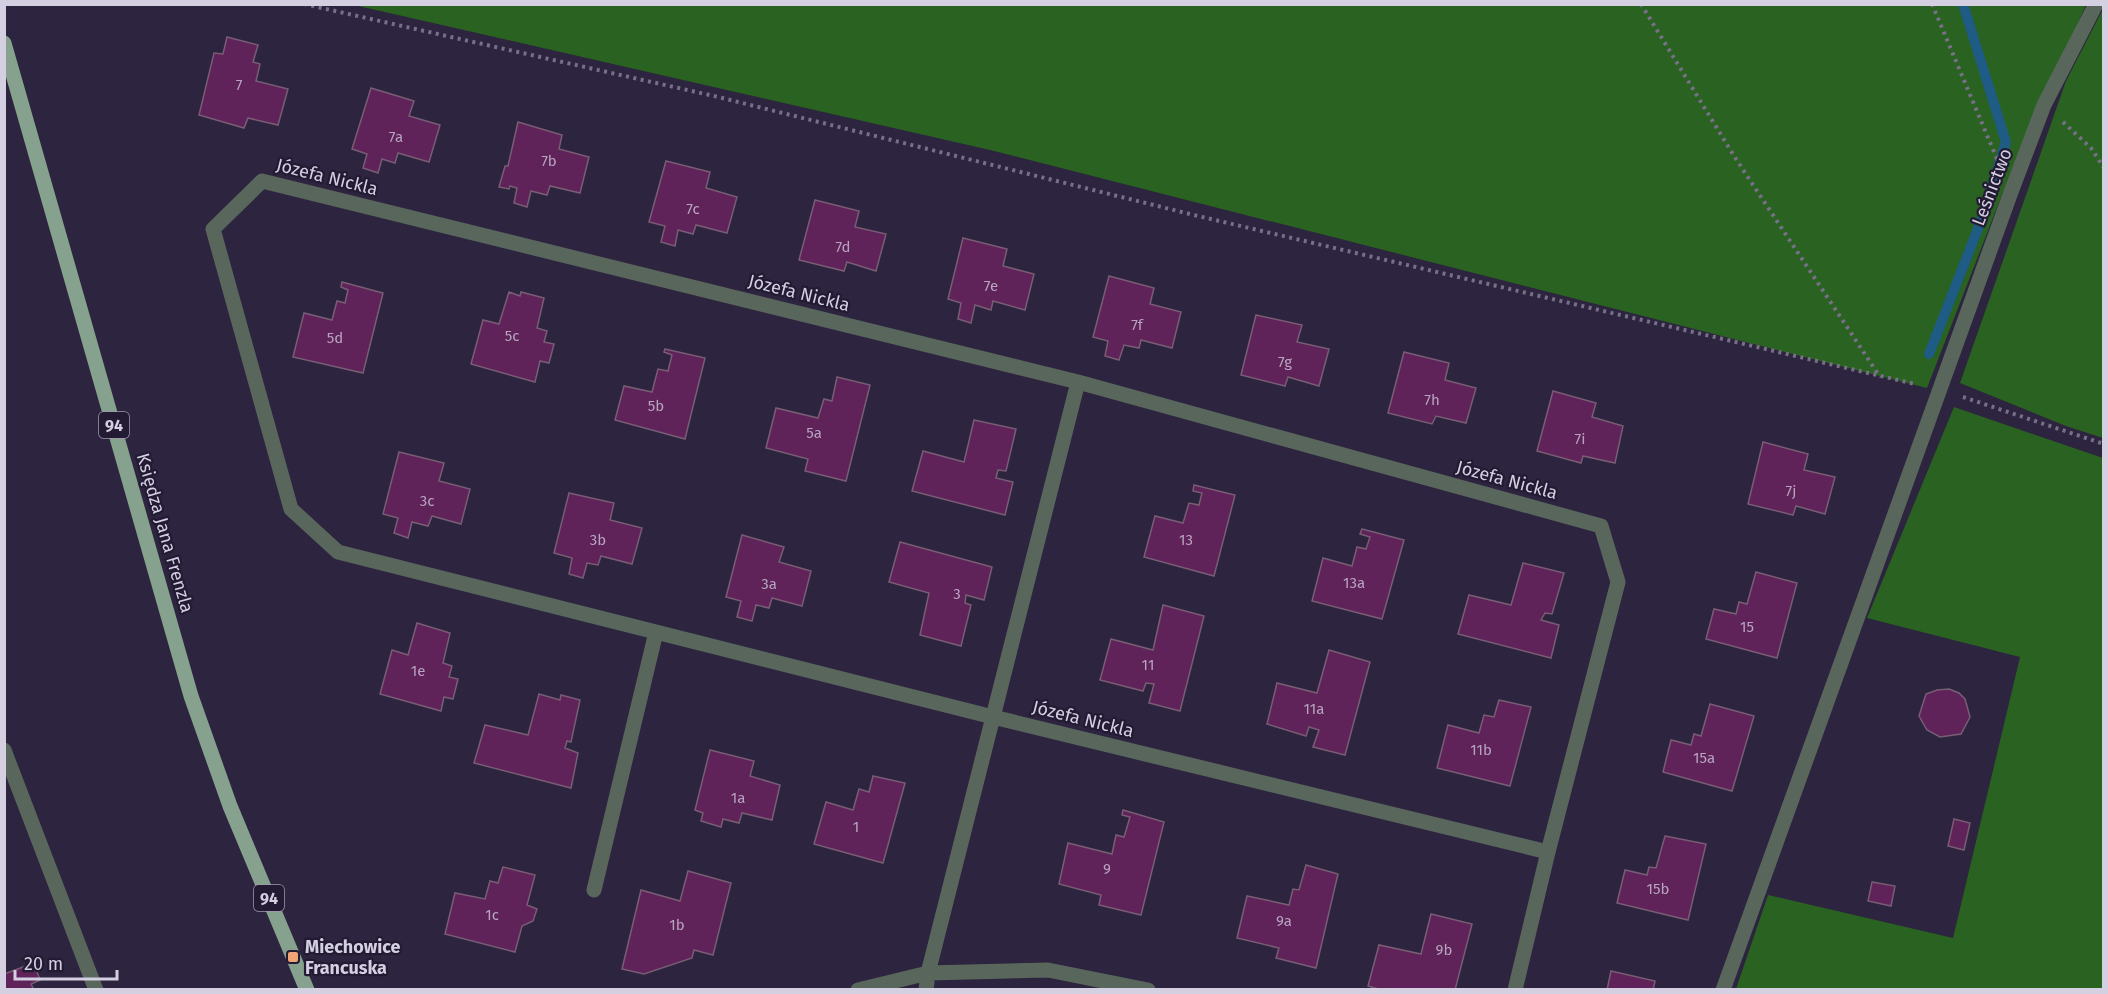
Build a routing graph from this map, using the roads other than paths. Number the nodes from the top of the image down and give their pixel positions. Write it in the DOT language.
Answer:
graph roads {
  1 [pos="2096,4"];
  2 [pos="4,43"];
  3 [pos="1078,382"];
  4 [pos="656,632"];
  5 [pos="993,717"];
  6 [pos="4,750"];
  7 [pos="1548,852"];
  8 [pos="594,890"];
  9 [pos="928,973"];
  10 [pos="96,990"];
  11 [pos="307,990"];
  12 [pos="858,990"];
  13 [pos="926,990"];
  14 [pos="1148,990"];
  15 [pos="1515,990"];
  16 [pos="1723,990"];
  1 -- 16 [label="street, Leśnictwo"];
  2 -- 11 [label="main road, Księdza Jana Frenzla / 94"];
  3 -- 4 [label="street, Józefa Nickla"];
  3 -- 5 [label="street"];
  3 -- 7 [label="street, Józefa Nickla"];
  4 -- 5 [label="street, Józefa Nickla"];
  4 -- 8 [label="street"];
  5 -- 7 [label="street, Józefa Nickla"];
  5 -- 9 [label="street"];
  6 -- 10 [label="street"];
  7 -- 15 [label="street, Józefa Nickla"];
  9 -- 12 [label="street"];
  9 -- 13 [label="street"];
  9 -- 14 [label="street"];
}
